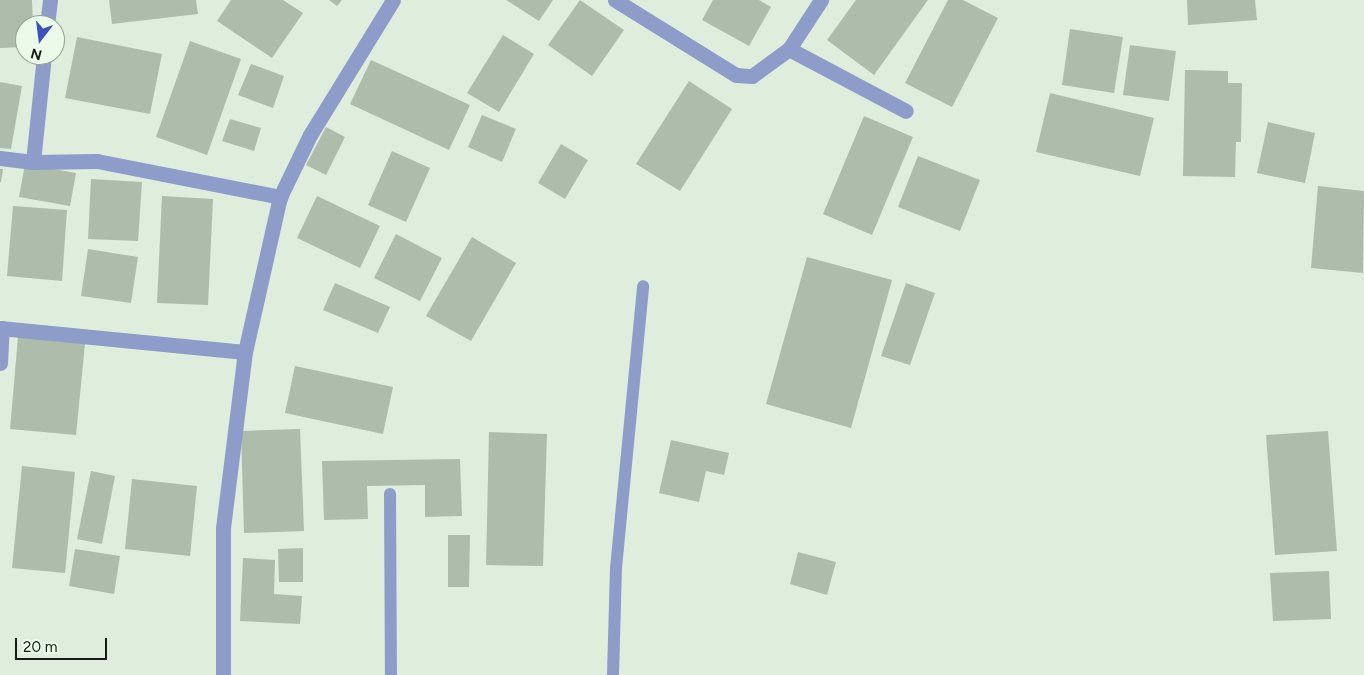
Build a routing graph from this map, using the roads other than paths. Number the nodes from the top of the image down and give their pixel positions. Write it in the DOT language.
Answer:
graph roads {
  1 [pos="50,0"];
  2 [pos="393,0"];
  3 [pos="615,0"];
  4 [pos="821,0"];
  5 [pos="48,15"];
  6 [pos="789,49"];
  7 [pos="43,65"];
  8 [pos="906,111"];
  9 [pos="0,158"];
  10 [pos="33,162"];
  11 [pos="280,197"];
  12 [pos="644,286"];
  13 [pos="1,328"];
  14 [pos="245,352"];
  15 [pos="0,363"];
  16 [pos="390,494"];
  17 [pos="222,675"];
  18 [pos="391,675"];
  19 [pos="613,675"];
  1 -- 5 [label="street"];
  2 -- 11 [label="street"];
  3 -- 6 [label="street"];
  4 -- 6 [label="street"];
  6 -- 8 [label="street"];
  7 -- 10 [label="street"];
  9 -- 10 [label="street"];
  10 -- 11 [label="street"];
  11 -- 14 [label="street"];
  12 -- 19 [label="lane"];
  13 -- 14 [label="street"];
  13 -- 15 [label="street"];
  14 -- 17 [label="street"];
  16 -- 18 [label="lane"];
}
